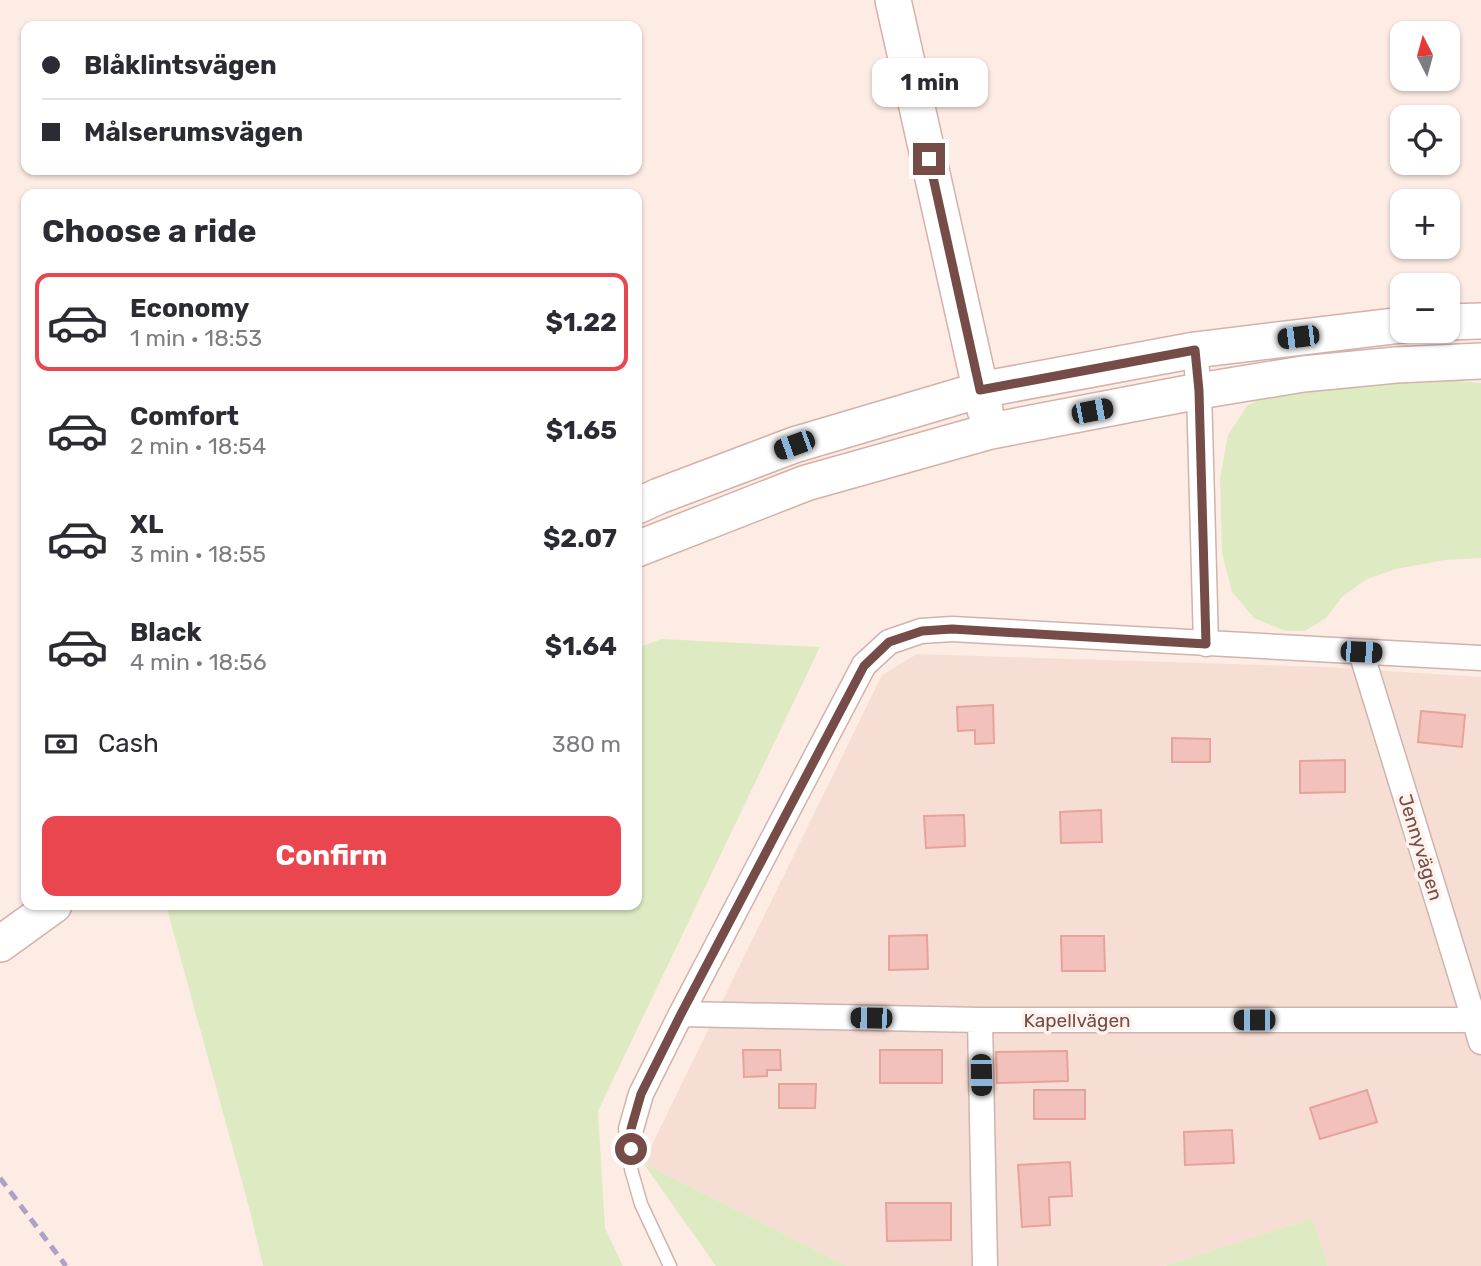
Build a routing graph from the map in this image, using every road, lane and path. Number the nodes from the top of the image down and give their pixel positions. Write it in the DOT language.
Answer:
graph roads {
  1 [pos="894,0"];
  2 [pos="1481,321"];
  3 [pos="1460,322"];
  4 [pos="1390,326"];
  5 [pos="1195,350"];
  6 [pos="1481,361"];
  7 [pos="980,390"];
  8 [pos="1199,391"];
  9 [pos="991,431"];
  10 [pos="642,504"];
  11 [pos="642,547"];
  12 [pos="1206,644"];
  13 [pos="1361,652"];
  14 [pos="1481,658"];
  15 [pos="47,910"];
  16 [pos="0,944"];
  17 [pos="681,1014"];
  18 [pos="980,1020"];
  19 [pos="1477,1031"];
  20 [pos="631,1129"];
  21 [pos="670,1266"];
  22 [pos="985,1266"];
  1 -- 7 [label="main road"];
  2 -- 3 [label="main road"];
  4 -- 5 [label="main road"];
  5 -- 7 [label="main road"];
  5 -- 8 [label="street"];
  6 -- 8 [label="main road"];
  7 -- 9 [label="main road"];
  7 -- 10 [label="main road"];
  8 -- 9 [label="main road"];
  8 -- 12 [label="street"];
  9 -- 11 [label="main road"];
  12 -- 13 [label="street"];
  12 -- 17 [label="street"];
  13 -- 14 [label="street"];
  13 -- 19 [label="street, Jennyvägen"];
  15 -- 16 [label="main road"];
  17 -- 18 [label="street, Kapellvägen"];
  17 -- 20 [label="street"];
  18 -- 19 [label="street, Kapellvägen"];
  18 -- 22 [label="street"];
  20 -- 21 [label="lane"];
}
